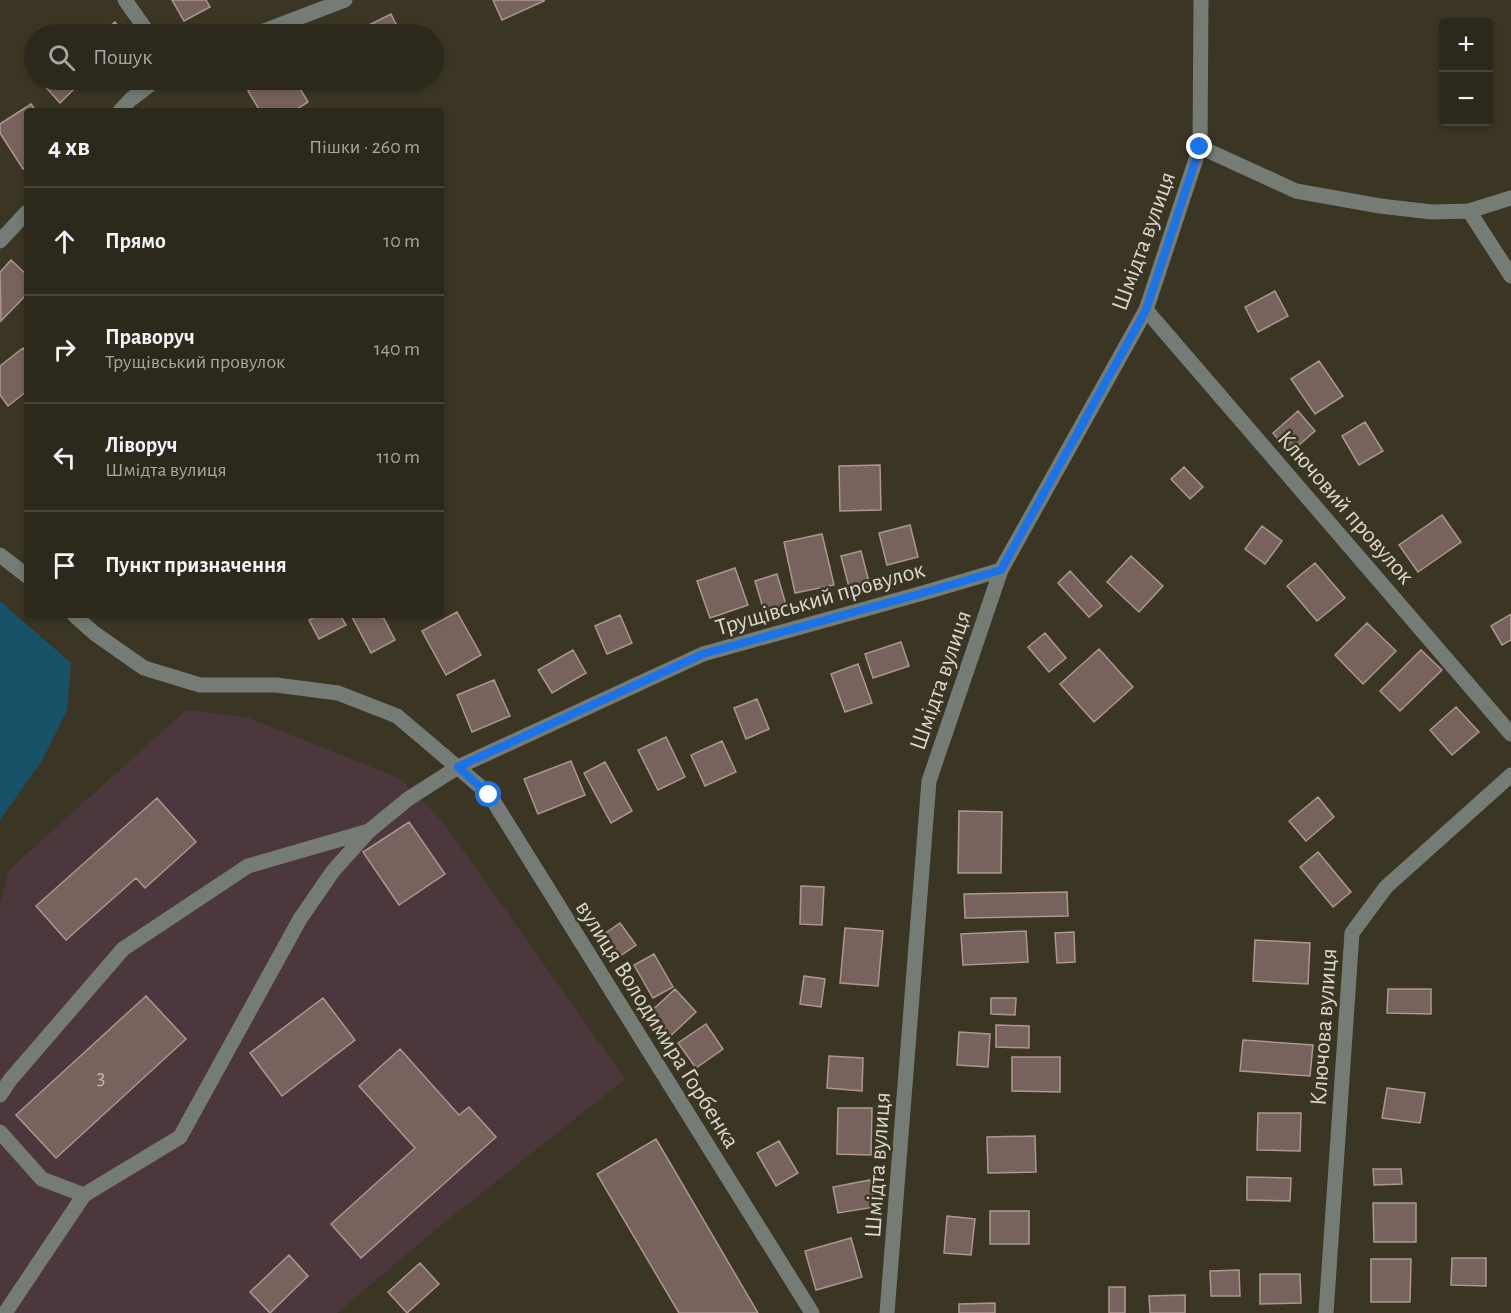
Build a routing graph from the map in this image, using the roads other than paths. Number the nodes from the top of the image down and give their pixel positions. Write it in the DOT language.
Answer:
graph roads {
  1 [pos="125,0"];
  2 [pos="345,0"];
  3 [pos="1201,0"];
  4 [pos="142,24"];
  5 [pos="282,24"];
  6 [pos="143,90"];
  7 [pos="123,108"];
  8 [pos="1200,147"];
  9 [pos="1511,198"];
  10 [pos="1469,211"];
  11 [pos="24,215"];
  12 [pos="0,241"];
  13 [pos="1511,276"];
  14 [pos="1146,310"];
  15 [pos="0,555"];
  16 [pos="1001,570"];
  17 [pos="24,574"];
  18 [pos="77,618"];
  19 [pos="1511,734"];
  20 [pos="458,767"];
  21 [pos="1511,775"];
  22 [pos="369,831"];
  23 [pos="0,1095"];
  24 [pos="0,1132"];
  25 [pos="84,1195"];
  26 [pos="4,1313"];
  27 [pos="812,1313"];
  28 [pos="886,1313"];
  29 [pos="1326,1313"];
  1 -- 4 [label="street"];
  2 -- 5 [label="street"];
  3 -- 8 [label="street, Шмідта вулиця"];
  6 -- 7 [label="street"];
  8 -- 10 [label="street"];
  8 -- 14 [label="street, Шмідта вулиця"];
  9 -- 10 [label="street"];
  10 -- 13 [label="street"];
  11 -- 12 [label="street"];
  14 -- 16 [label="street, Шмідта вулиця"];
  14 -- 19 [label="street, Ключовий провулок"];
  15 -- 17 [label="street"];
  16 -- 20 [label="street, Трущівський провулок"];
  16 -- 28 [label="street, Шмідта вулиця"];
  18 -- 20 [label="street, вулиця Володимира Горбенка"];
  20 -- 22 [label="street"];
  20 -- 27 [label="street, вулиця Володимира Горбенка"];
  21 -- 29 [label="street, Ключова вулиця"];
  22 -- 23 [label="street"];
  22 -- 25 [label="street"];
  24 -- 25 [label="street"];
  25 -- 26 [label="street"];
}
